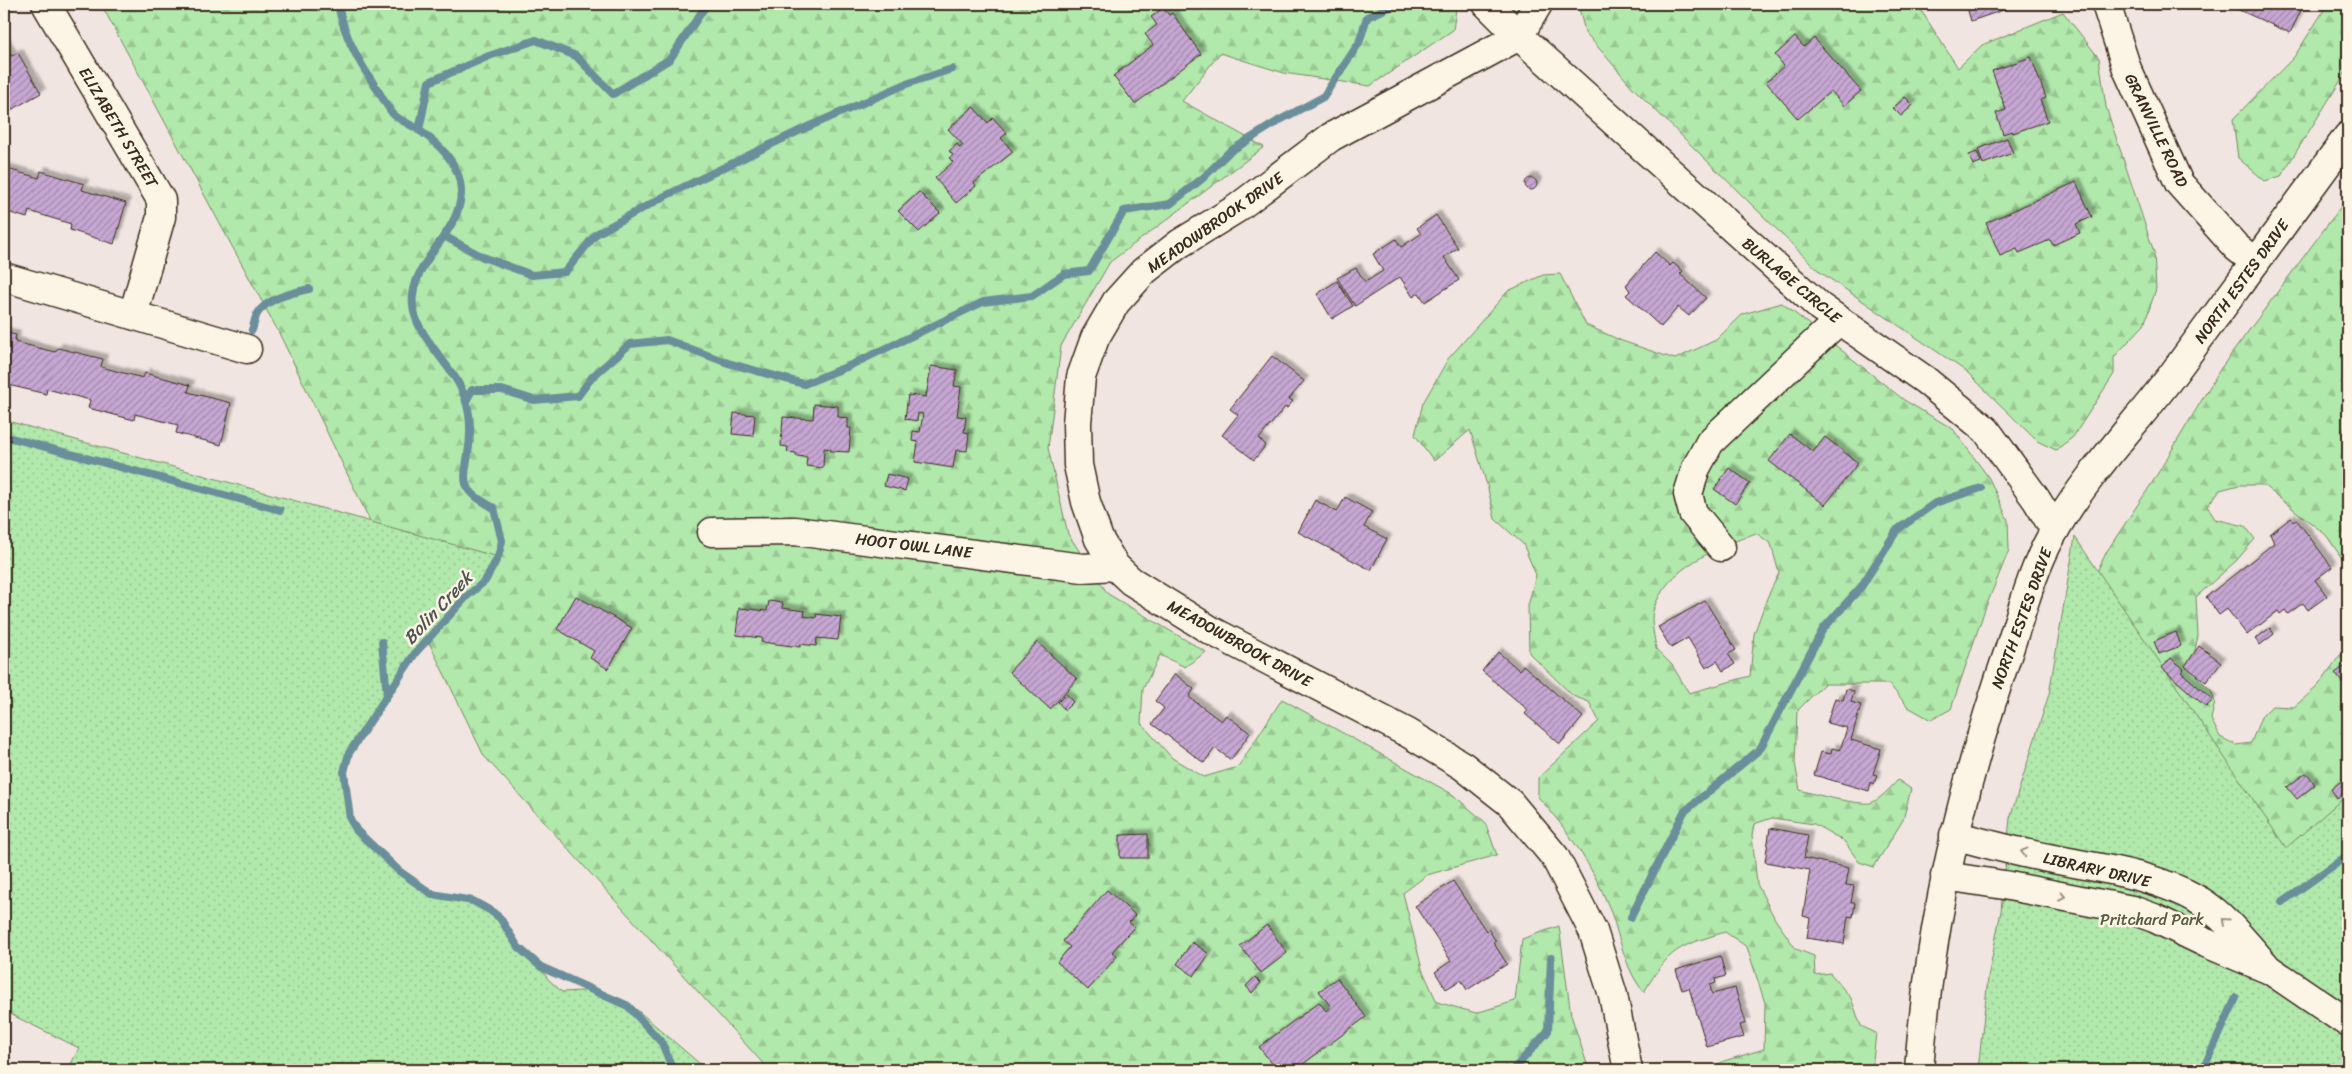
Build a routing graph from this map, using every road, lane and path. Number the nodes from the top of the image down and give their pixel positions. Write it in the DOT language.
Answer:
graph roads {
  1 [pos="46,4"];
  2 [pos="1487,4"];
  3 [pos="1538,4"];
  4 [pos="2106,4"];
  5 [pos="1519,36"];
  6 [pos="2348,136"];
  7 [pos="2255,262"];
  8 [pos="4,277"];
  9 [pos="133,316"];
  10 [pos="1839,320"];
  11 [pos="247,349"];
  12 [pos="2054,530"];
  13 [pos="712,532"];
  14 [pos="1721,547"];
  15 [pos="1115,566"];
  16 [pos="1954,835"];
  17 [pos="1946,876"];
  18 [pos="2270,970"];
  19 [pos="2348,1023"];
  20 [pos="1628,1070"];
  21 [pos="1919,1070"];
  1 -- 9 [label="street, ELIZABETH STREET"];
  2 -- 5 [label="street, BURLAGE CIRCLE"];
  3 -- 5 [label="street"];
  4 -- 7 [label="street, GRANVILLE ROAD"];
  5 -- 10 [label="street, BURLAGE CIRCLE"];
  5 -- 15 [label="street, MEADOWBROOK DRIVE"];
  6 -- 7 [label="street, NORTH ESTES DRIVE"];
  7 -- 12 [label="street, NORTH ESTES DRIVE"];
  8 -- 9 [label="street"];
  9 -- 11 [label="street"];
  10 -- 12 [label="street, BURLAGE CIRCLE"];
  10 -- 14 [label="street"];
  12 -- 16 [label="street, NORTH ESTES DRIVE"];
  13 -- 15 [label="street, HOOT OWL LANE"];
  15 -- 20 [label="street, MEADOWBROOK DRIVE"];
  16 -- 17 [label="street, NORTH ESTES DRIVE"];
  18 -- 16 [label="street, LIBRARY DRIVE, one-way"];
  17 -- 18 [label="street, LIBRARY DRIVE, one-way"];
  17 -- 21 [label="street, NORTH ESTES DRIVE"];
  18 -- 19 [label="street, LIBRARY DRIVE"];
}
